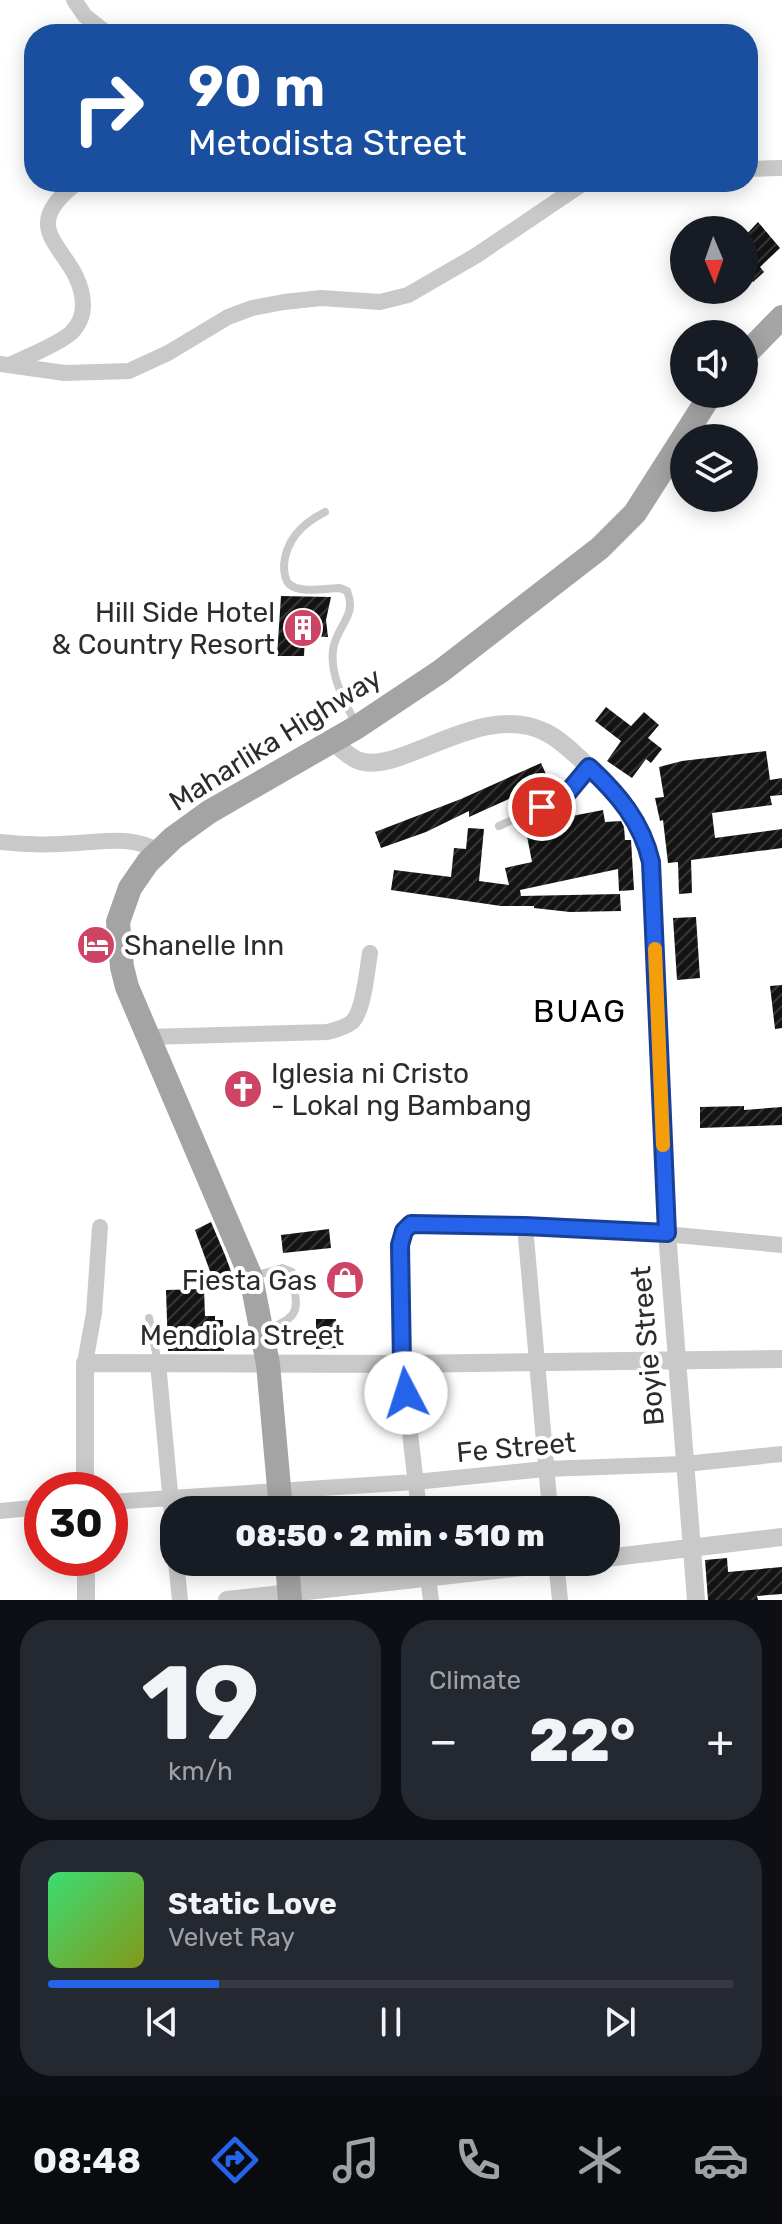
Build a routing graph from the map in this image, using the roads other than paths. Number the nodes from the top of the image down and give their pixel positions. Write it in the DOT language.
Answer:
graph roads {
  1 [pos="74,0"];
  2 [pos="95,24"];
  3 [pos="782,168"];
  4 [pos="758,169"];
  5 [pos="68,192"];
  6 [pos="570,192"];
  7 [pos="782,317"];
  8 [pos="758,342"];
  9 [pos="5,364"];
  10 [pos="702,408"];
  11 [pos="325,512"];
  12 [pos="357,727"];
  13 [pos="332,741"];
  14 [pos="589,767"];
  15 [pos="499,826"];
  16 [pos="0,842"];
  17 [pos="159,851"];
  18 [pos="370,953"];
  19 [pos="148,1037"];
  20 [pos="525,1226"];
  21 [pos="100,1227"];
  22 [pos="667,1233"];
  23 [pos="782,1245"];
  24 [pos="251,1277"];
  25 [pos="149,1318"];
  26 [pos="264,1331"];
  27 [pos="782,1359"];
  28 [pos="536,1360"];
  29 [pos="676,1360"];
  30 [pos="85,1363"];
  31 [pos="158,1363"];
  32 [pos="268,1364"];
  33 [pos="402,1364"];
  34 [pos="782,1454"];
  35 [pos="685,1464"];
  36 [pos="545,1469"];
  37 [pos="85,1472"];
  38 [pos="415,1482"];
  39 [pos="171,1496"];
  40 [pos="280,1496"];
  41 [pos="310,1496"];
  42 [pos="417,1496"];
  43 [pos="548,1496"];
  44 [pos="160,1500"];
  45 [pos="128,1501"];
  46 [pos="24,1509"];
  47 [pos="0,1511"];
  48 [pos="782,1537"];
  49 [pos="692,1547"];
  50 [pos="620,1556"];
  51 [pos="86,1576"];
  52 [pos="177,1576"];
  53 [pos="354,1576"];
  54 [pos="368,1576"];
  55 [pos="429,1576"];
  56 [pos="560,1576"];
  57 [pos="289,1584"];
  58 [pos="86,1600"];
  59 [pos="180,1600"];
  60 [pos="227,1600"];
  61 [pos="431,1600"];
  62 [pos="560,1600"];
  63 [pos="696,1600"];
  1 -- 2 [label="street"];
  3 -- 4 [label="street"];
  5 -- 9 [label="street"];
  6 -- 9 [label="street"];
  7 -- 8 [label="main road"];
  10 -- 12 [label="main road, Maharlika Highway"];
  11 -- 12 [label="lane"];
  12 -- 13 [label="main road, Maharlika Highway"];
  13 -- 14 [label="street, Boyie Street"];
  13 -- 17 [label="main road, Maharlika Highway"];
  14 -- 15 [label="lane"];
  14 -- 22 [label="street, Boyie Street"];
  16 -- 17 [label="street"];
  17 -- 19 [label="main road, Maharlika Highway"];
  18 -- 19 [label="street"];
  19 -- 24 [label="main road, Maharlika Highway"];
  20 -- 22 [label="street"];
  20 -- 28 [label="street"];
  20 -- 33 [label="street"];
  21 -- 30 [label="street"];
  22 -- 23 [label="street"];
  22 -- 29 [label="street, Boyie Street"];
  24 -- 26 [label="main road, Maharlika Highway"];
  24 -- 26 [label="lane"];
  25 -- 31 [label="lane"];
  26 -- 32 [label="main road, Maharlika Highway"];
  27 -- 29 [label="street, Mendiola Street"];
  28 -- 29 [label="street, Mendiola Street"];
  28 -- 33 [label="street, Mendiola Street"];
  28 -- 36 [label="street"];
  29 -- 35 [label="street, Boyie Street"];
  30 -- 31 [label="street, Mendiola Street"];
  30 -- 37 [label="street"];
  31 -- 32 [label="street, Mendiola Street"];
  31 -- 39 [label="street"];
  32 -- 33 [label="street, Mendiola Street"];
  32 -- 40 [label="main road, Maharlika Highway"];
  33 -- 38 [label="street"];
  34 -- 35 [label="street, Fe Street"];
  35 -- 36 [label="street, Fe Street"];
  35 -- 49 [label="street, Boyie Street"];
  36 -- 38 [label="street, Fe Street"];
  36 -- 43 [label="street"];
  38 -- 41 [label="street, Fe Street"];
  38 -- 42 [label="street"];
  44 -- 45 [label="street, Fe Street"];
  46 -- 47 [label="street"];
  48 -- 49 [label="street"];
  49 -- 50 [label="street"];
  49 -- 63 [label="street, Boyie Street"];
  51 -- 58 [label="street"];
  52 -- 59 [label="street"];
  53 -- 57 [label="lane"];
  54 -- 57 [label="street"];
  55 -- 61 [label="street"];
  56 -- 62 [label="street"];
  57 -- 60 [label="street"];
}
